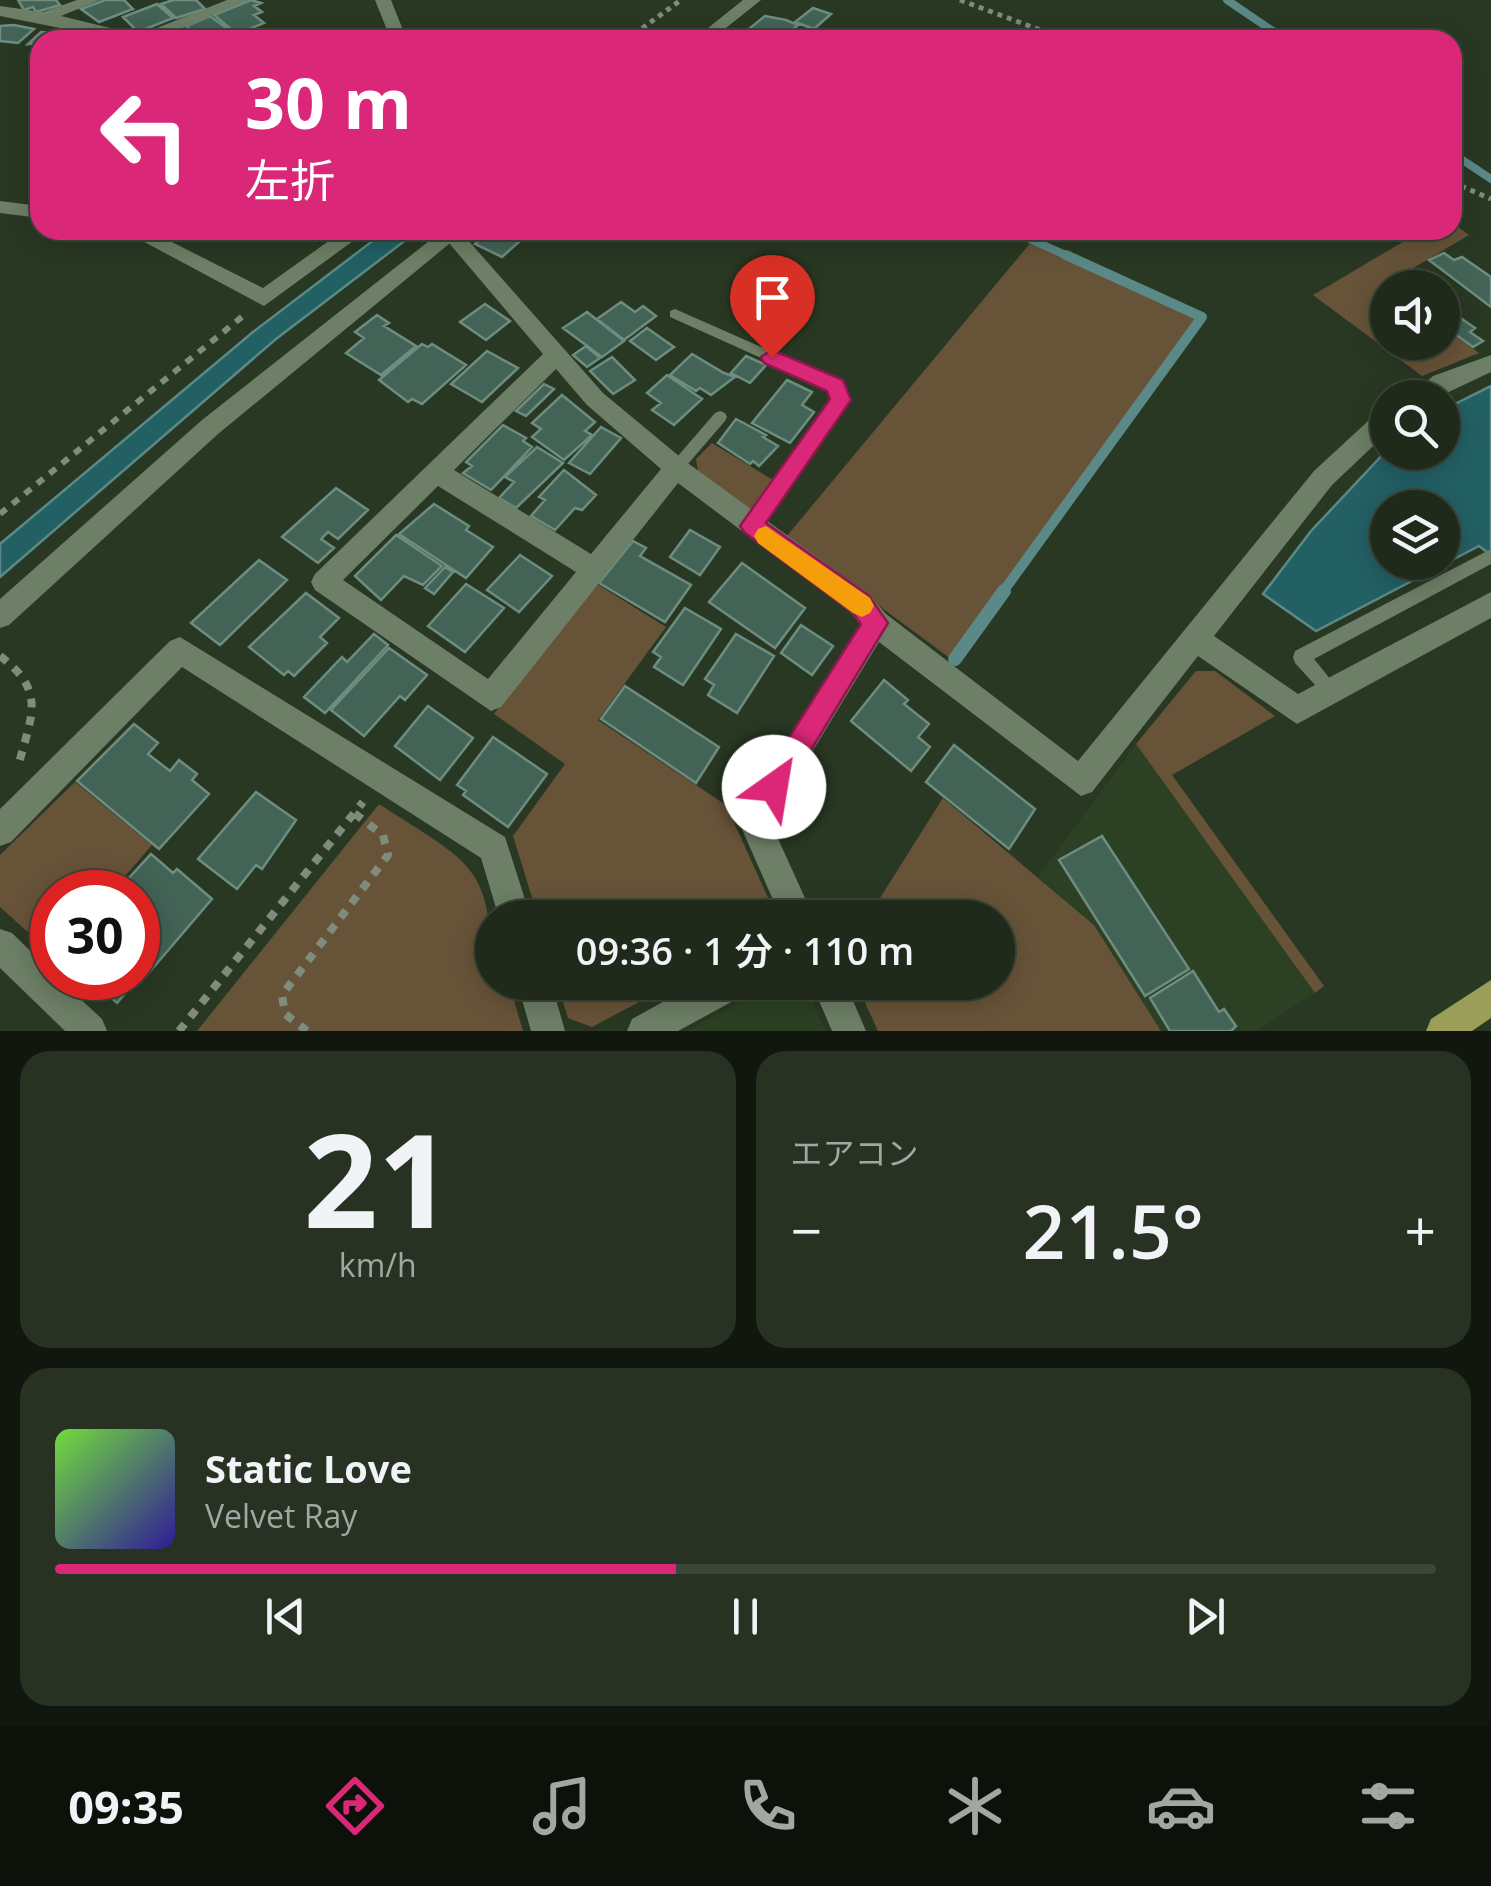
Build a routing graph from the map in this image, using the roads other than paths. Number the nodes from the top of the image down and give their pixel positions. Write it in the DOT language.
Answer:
graph roads {
  1 [pos="92,0"];
  2 [pos="241,0"];
  3 [pos="383,0"];
  4 [pos="753,0"];
  5 [pos="221,4"];
  6 [pos="0,11"];
  7 [pos="44,17"];
  8 [pos="98,30"];
  9 [pos="162,30"];
  10 [pos="395,30"];
  11 [pos="714,30"];
  12 [pos="0,208"];
  13 [pos="30,211"];
  14 [pos="151,240"];
  15 [pos="344,240"];
  16 [pos="440,240"];
  17 [pos="459,240"];
  18 [pos="675,314"];
  19 [pos="556,356"];
  20 [pos="1491,363"];
  21 [pos="1445,380"];
  22 [pos="720,417"];
  23 [pos="1370,434"];
  24 [pos="676,468"];
  25 [pos="436,472"];
  26 [pos="752,526"];
  27 [pos="1491,556"];
  28 [pos="594,570"];
  29 [pos="1491,604"];
  30 [pos="0,616"];
  31 [pos="876,623"];
  32 [pos="1196,639"];
  33 [pos="1332,691"];
  34 [pos="2,830"];
  35 [pos="510,900"];
  36 [pos="790,900"];
  37 [pos="0,945"];
  38 [pos="1491,996"];
  39 [pos="539,1000"];
  40 [pos="701,1000"];
  41 [pos="836,1000"];
  42 [pos="90,1031"];
  43 [pos="548,1031"];
  44 [pos="644,1031"];
  45 [pos="849,1031"];
  46 [pos="1443,1031"];
  1 -- 7 [label="street"];
  2 -- 5 [label="street"];
  3 -- 10 [label="street"];
  4 -- 11 [label="street"];
  5 -- 9 [label="street"];
  6 -- 7 [label="street"];
  7 -- 8 [label="street"];
  12 -- 13 [label="street"];
  14 -- 15 [label="street"];
  16 -- 30 [label="street"];
  17 -- 19 [label="street"];
  18 -- 26 [label="lane"];
  19 -- 24 [label="street"];
  19 -- 25 [label="street"];
  20 -- 21 [label="street"];
  22 -- 24 [label="lane"];
  23 -- 32 [label="street"];
  24 -- 26 [label="street"];
  24 -- 28 [label="street"];
  25 -- 28 [label="street"];
  25 -- 28 [label="street"];
  26 -- 31 [label="street"];
  27 -- 33 [label="lane"];
  29 -- 33 [label="street"];
  31 -- 32 [label="street"];
  31 -- 36 [label="street"];
  32 -- 33 [label="street"];
  34 -- 35 [label="street"];
  37 -- 42 [label="street"];
  38 -- 46 [label="main road"];
  39 -- 43 [label="street"];
  40 -- 44 [label="street"];
  41 -- 45 [label="street"];
}
